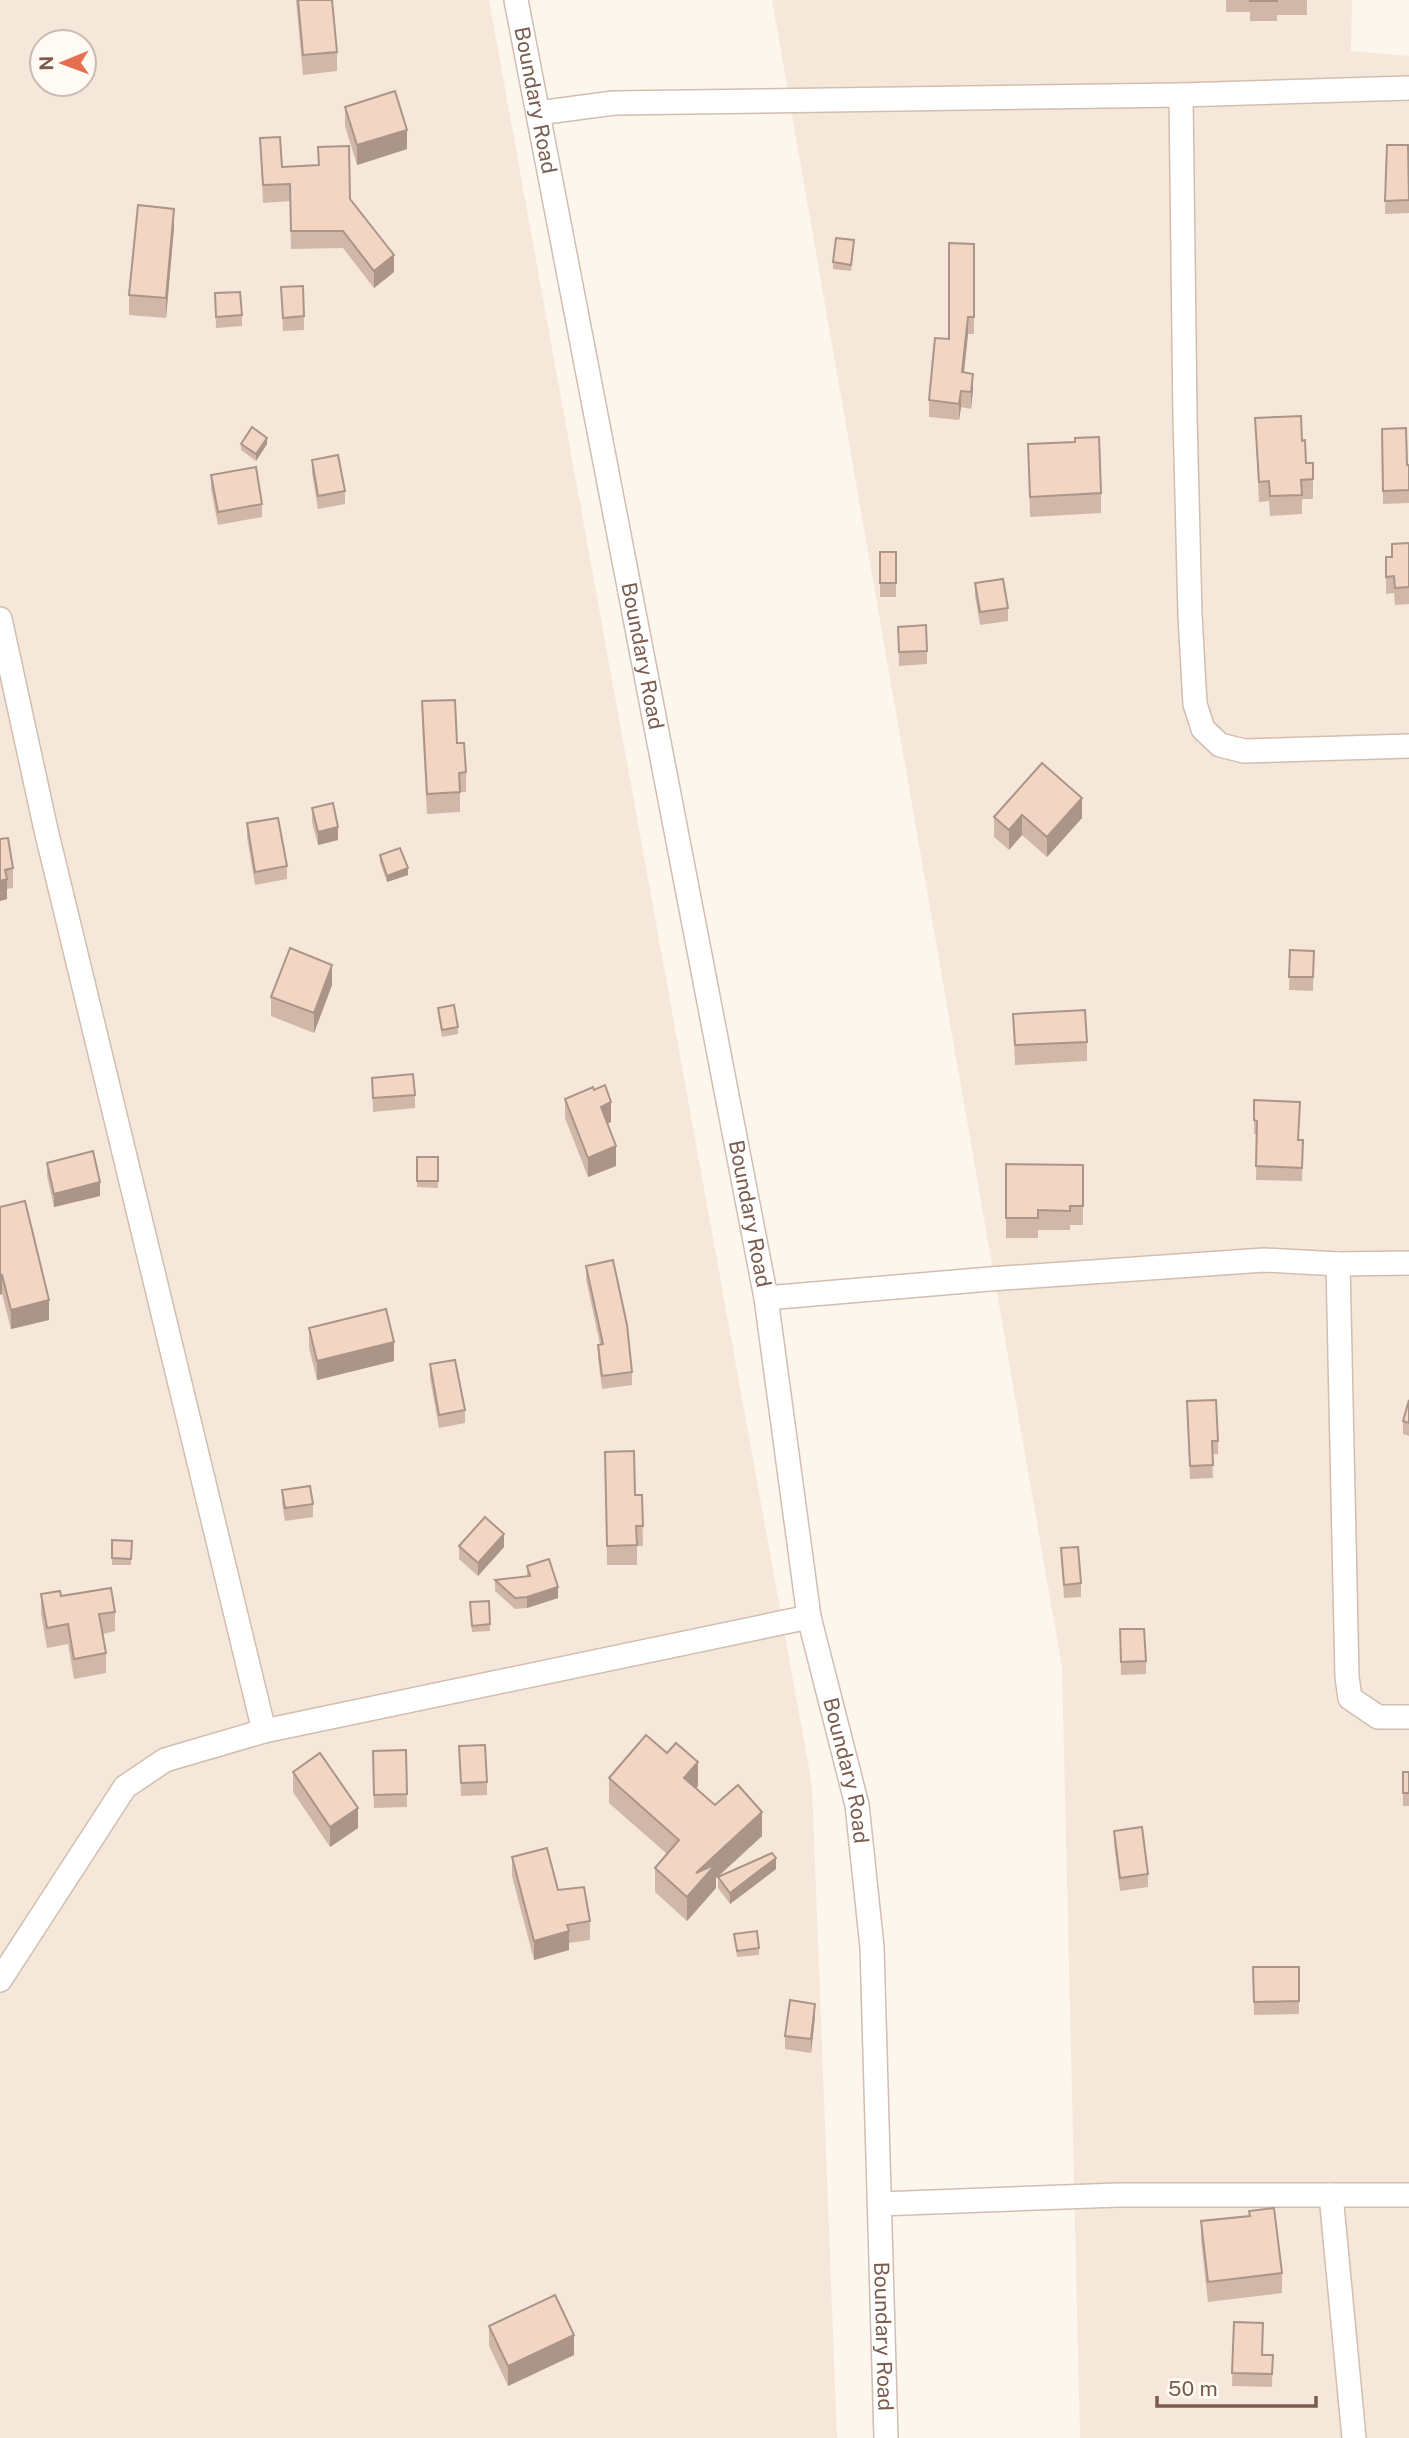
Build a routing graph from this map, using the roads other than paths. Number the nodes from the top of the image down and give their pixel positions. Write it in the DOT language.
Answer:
graph roads {
  1 [pos="516,0"];
  2 [pos="1409,88"];
  3 [pos="1181,95"];
  4 [pos="538,113"];
  5 [pos="0,619"];
  6 [pos="1409,747"];
  7 [pos="1409,1263"];
  8 [pos="1338,1264"];
  9 [pos="766,1298"];
  10 [pos="809,1617"];
  11 [pos="1409,1717"];
  12 [pos="264,1731"];
  13 [pos="0,1980"];
  14 [pos="1331,2195"];
  15 [pos="1409,2195"];
  16 [pos="880,2204"];
  17 [pos="886,2438"];
  18 [pos="1354,2438"];
  1 -- 4 [label="street, Boundary Road"];
  2 -- 3 [label="street"];
  3 -- 4 [label="street"];
  3 -- 6 [label="street"];
  4 -- 9 [label="street, Boundary Road"];
  5 -- 12 [label="street"];
  7 -- 8 [label="street"];
  8 -- 9 [label="street"];
  8 -- 11 [label="street"];
  9 -- 10 [label="street, Boundary Road"];
  10 -- 12 [label="street"];
  10 -- 16 [label="street, Boundary Road"];
  12 -- 13 [label="street"];
  14 -- 15 [label="street"];
  14 -- 16 [label="street"];
  14 -- 18 [label="street"];
  16 -- 17 [label="street, Boundary Road"];
}
